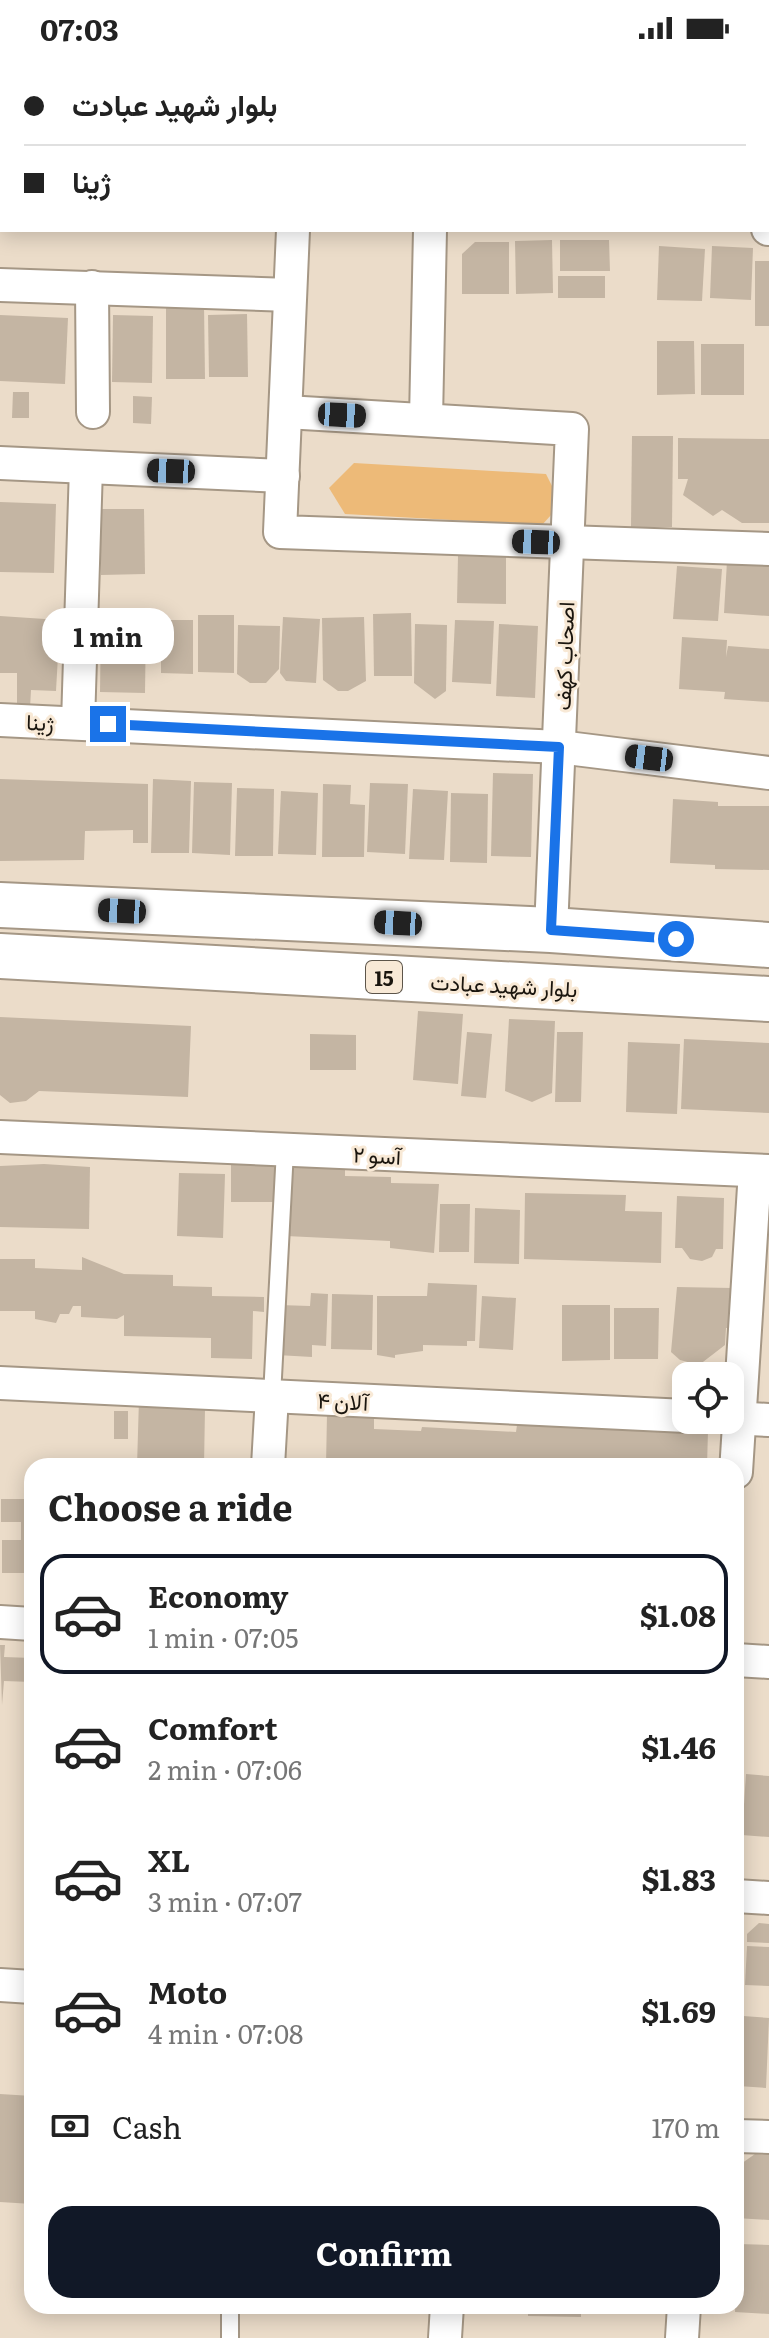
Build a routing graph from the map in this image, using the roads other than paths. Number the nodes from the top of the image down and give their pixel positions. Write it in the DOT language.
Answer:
graph roads {
  1 [pos="293,232"];
  2 [pos="430,232"];
  3 [pos="0,285"];
  4 [pos="92,287"];
  5 [pos="290,295"];
  6 [pos="93,412"];
  7 [pos="286,412"];
  8 [pos="426,419"];
  9 [pos="0,463"];
  10 [pos="86,467"];
  11 [pos="283,476"];
  12 [pos="567,543"];
  13 [pos="769,549"];
  14 [pos="0,720"];
  15 [pos="78,723"];
  16 [pos="559,747"];
  17 [pos="769,773"];
  18 [pos="0,905"];
  19 [pos="551,930"];
  20 [pos="769,945"];
  21 [pos="0,956"];
  22 [pos="769,999"];
  23 [pos="0,1137"];
  24 [pos="285,1150"];
  25 [pos="762,1171"];
  26 [pos="0,1383"];
  27 [pos="272,1396"];
  28 [pos="672,1415"];
  29 [pos="746,1419"];
  30 [pos="268,1458"];
  31 [pos="739,1458"];
  32 [pos="0,1622"];
  33 [pos="24,1624"];
  34 [pos="744,1660"];
  35 [pos="769,1662"];
  36 [pos="744,1896"];
  37 [pos="769,1898"];
  38 [pos="0,1985"];
  39 [pos="24,1986"];
  40 [pos="744,2136"];
  41 [pos="769,2137"];
  42 [pos="230,2314"];
  43 [pos="446,2314"];
  44 [pos="684,2314"];
  45 [pos="230,2338"];
  46 [pos="445,2338"];
  47 [pos="682,2338"];
  1 -- 5 [label="street"];
  2 -- 8 [label="street"];
  3 -- 4 [label="street"];
  4 -- 5 [label="street"];
  4 -- 6 [label="street"];
  5 -- 7 [label="street"];
  7 -- 8 [label="street"];
  7 -- 11 [label="street"];
  8 -- 12 [label="street, اصحاب کهف"];
  9 -- 10 [label="street"];
  10 -- 11 [label="street"];
  10 -- 15 [label="street"];
  11 -- 12 [label="street"];
  12 -- 13 [label="street"];
  12 -- 16 [label="street, اصحاب کهف"];
  14 -- 15 [label="street, ژینا"];
  15 -- 16 [label="street, ژینا"];
  16 -- 17 [label="street, ژینا"];
  16 -- 19 [label="street, اصحاب کهف"];
  18 -- 19 [label="main road"];
  19 -- 20 [label="main road"];
  21 -- 22 [label="main road, بلوار شهید عبادت / 15"];
  23 -- 24 [label="street, آسو ۲"];
  24 -- 25 [label="street, آسو ۲"];
  24 -- 27 [label="lane"];
  25 -- 29 [label="street"];
  26 -- 27 [label="street, آلان ۴"];
  27 -- 28 [label="street, آلان ۴"];
  27 -- 30 [label="street"];
  29 -- 31 [label="street"];
  32 -- 33 [label="street"];
  34 -- 35 [label="street"];
  36 -- 37 [label="street"];
  38 -- 39 [label="street"];
  40 -- 41 [label="street"];
  42 -- 45 [label="lane"];
  43 -- 46 [label="street"];
  44 -- 47 [label="street"];
}
